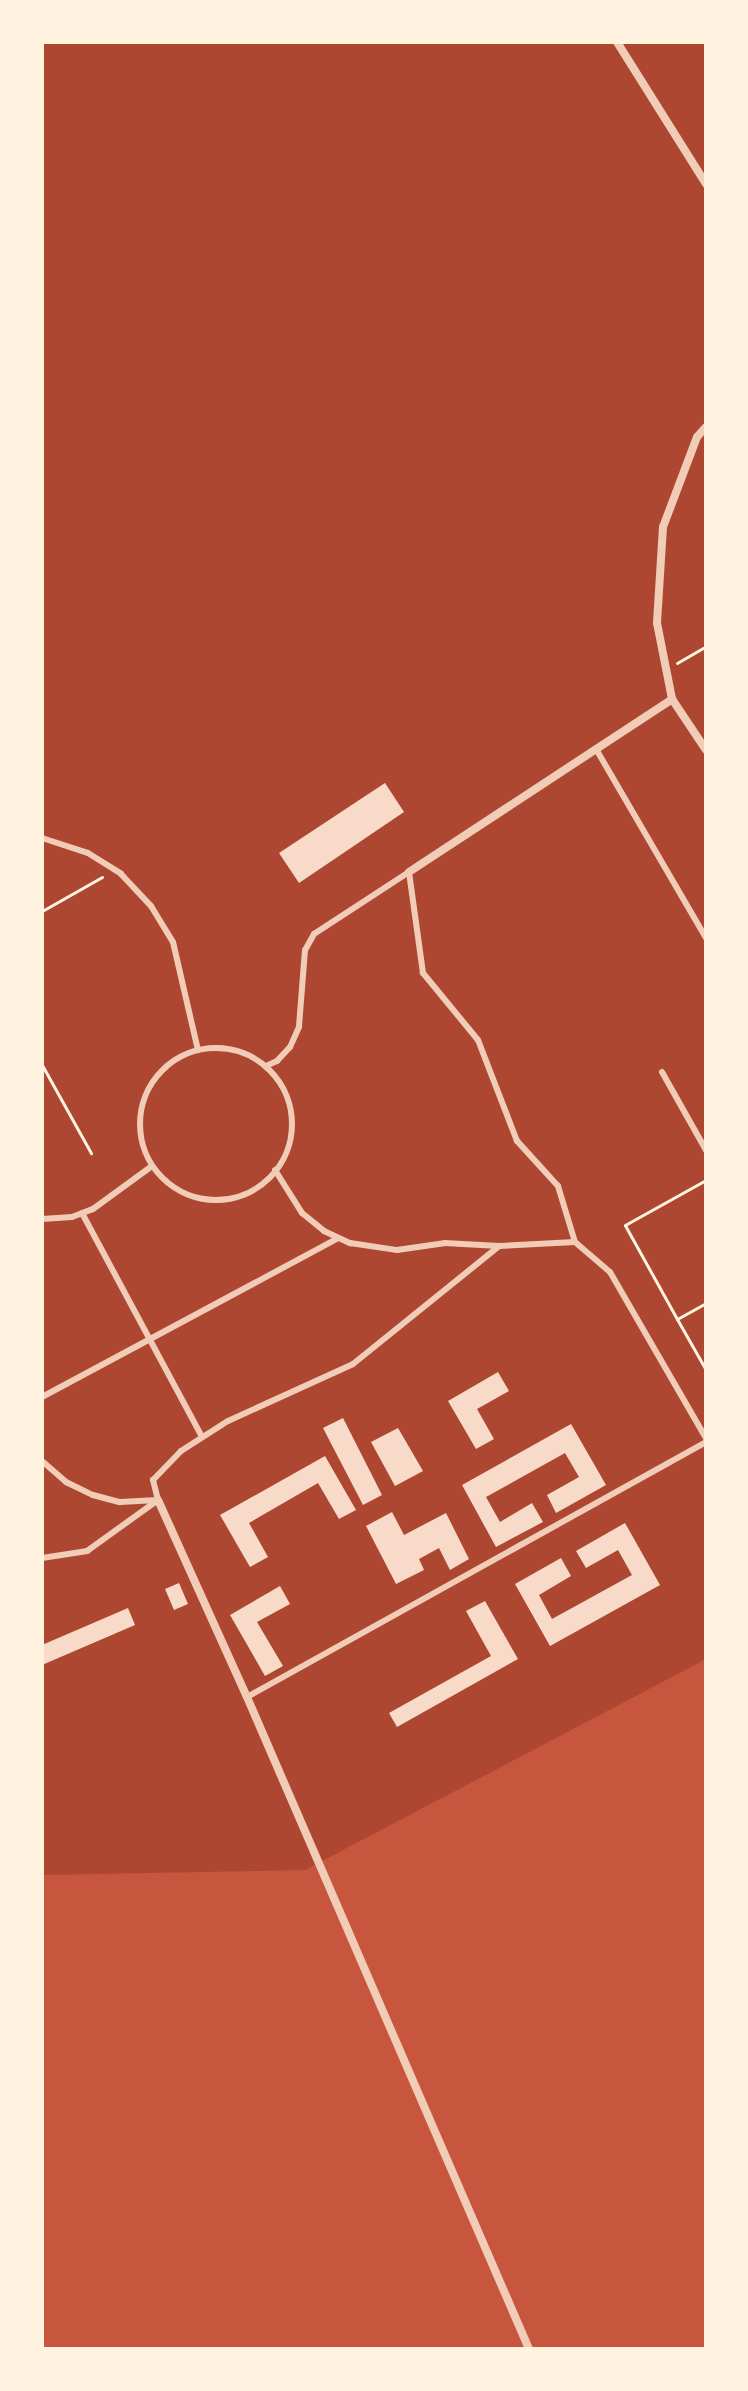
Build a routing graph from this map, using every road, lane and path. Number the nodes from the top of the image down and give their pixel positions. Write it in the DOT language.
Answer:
graph roads {
  1 [pos="617,42"];
  2 [pos="706,184"];
  3 [pos="706,427"];
  4 [pos="706,646"];
  5 [pos="666,669"];
  6 [pos="672,699"];
  7 [pos="596,749"];
  8 [pos="706,750"];
  9 [pos="42,838"];
  10 [pos="115,870"];
  11 [pos="409,872"];
  12 [pos="42,911"];
  13 [pos="706,938"];
  14 [pos="198,1050"];
  15 [pos="42,1065"];
  16 [pos="266,1066"];
  17 [pos="662,1072"];
  18 [pos="706,1150"];
  19 [pos="91,1153"];
  20 [pos="152,1166"];
  21 [pos="275,1170"];
  22 [pos="706,1180"];
  23 [pos="82,1213"];
  24 [pos="42,1219"];
  25 [pos="338,1238"];
  26 [pos="575,1242"];
  27 [pos="499,1246"];
  28 [pos="706,1303"];
  29 [pos="677,1319"];
  30 [pos="150,1339"];
  31 [pos="706,1370"];
  32 [pos="42,1397"];
  33 [pos="202,1437"];
  34 [pos="706,1440"];
  35 [pos="42,1461"];
  36 [pos="158,1500"];
  37 [pos="42,1558"];
  38 [pos="247,1697"];
  39 [pos="529,2349"];
  1 -- 2 [label="street"];
  3 -- 5 [label="street"];
  4 -- 5 [label="path"];
  5 -- 6 [label="street"];
  6 -- 7 [label="street"];
  6 -- 8 [label="street"];
  7 -- 11 [label="street"];
  7 -- 13 [label="lane"];
  9 -- 10 [label="lane"];
  10 -- 12 [label="path"];
  10 -- 14 [label="lane"];
  11 -- 16 [label="lane"];
  11 -- 26 [label="lane"];
  14 -- 16 [label="lane"];
  14 -- 20 [label="lane"];
  15 -- 19 [label="path"];
  16 -- 21 [label="lane"];
  17 -- 18 [label="lane"];
  20 -- 21 [label="lane"];
  20 -- 23 [label="lane"];
  21 -- 25 [label="lane"];
  22 -- 29 [label="path"];
  23 -- 24 [label="lane"];
  23 -- 30 [label="lane"];
  25 -- 27 [label="lane"];
  25 -- 30 [label="lane"];
  26 -- 27 [label="lane"];
  26 -- 34 [label="lane"];
  27 -- 33 [label="lane"];
  28 -- 29 [label="path"];
  29 -- 31 [label="path"];
  30 -- 32 [label="lane"];
  30 -- 33 [label="lane"];
  33 -- 36 [label="lane"];
  34 -- 38 [label="lane"];
  35 -- 36 [label="lane"];
  36 -- 37 [label="lane"];
  36 -- 38 [label="street"];
  38 -- 39 [label="street"];
}
